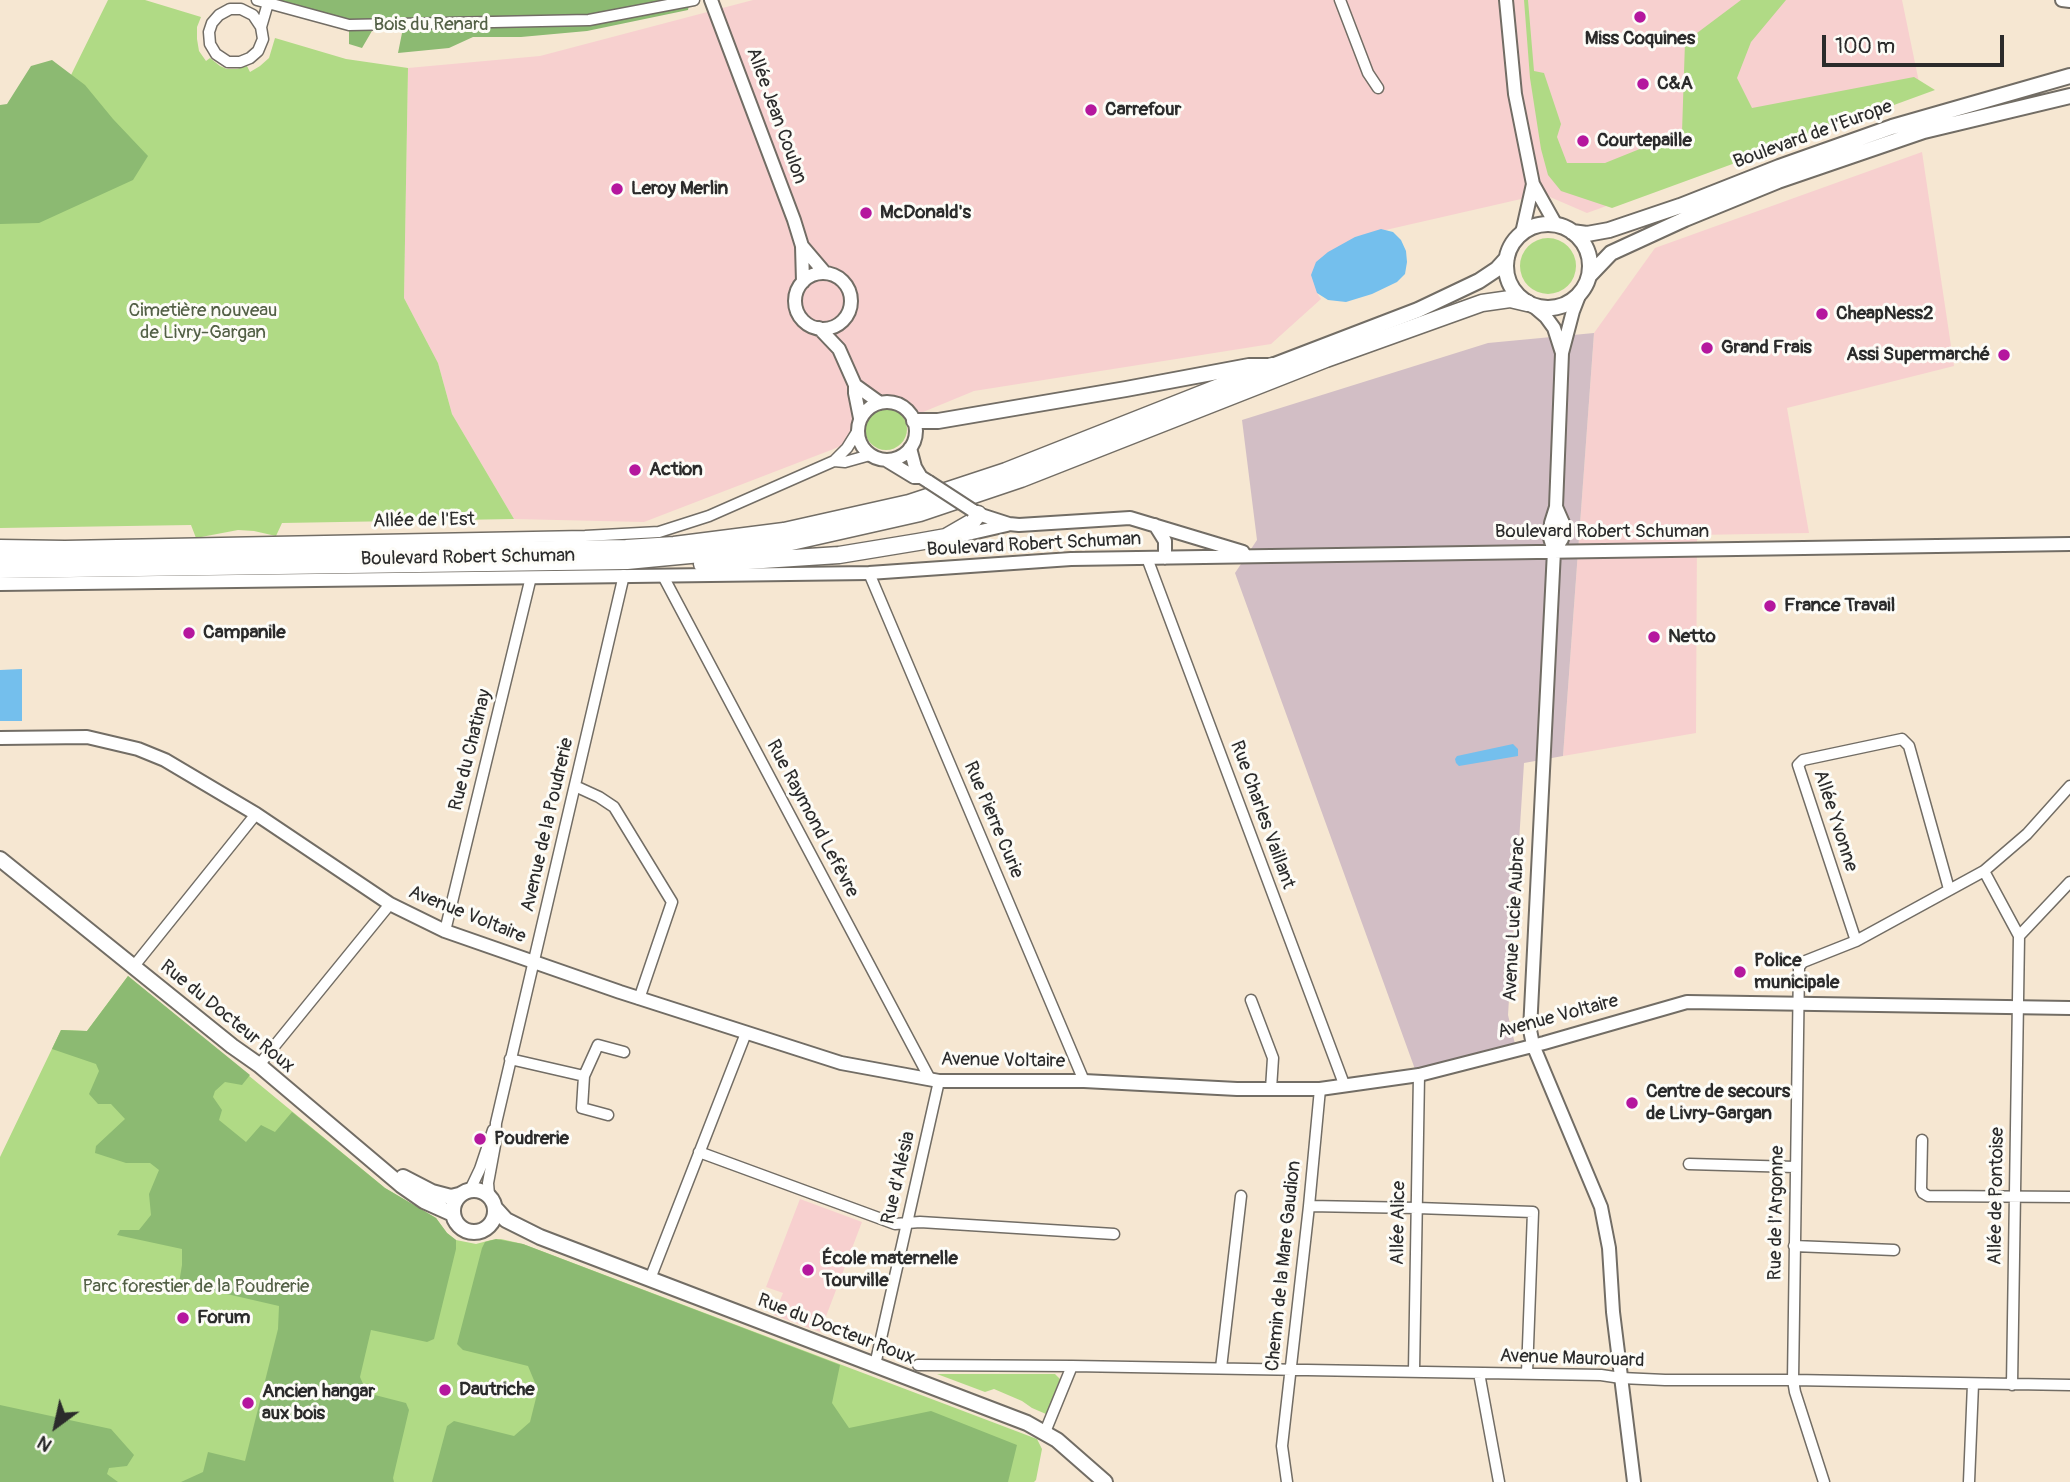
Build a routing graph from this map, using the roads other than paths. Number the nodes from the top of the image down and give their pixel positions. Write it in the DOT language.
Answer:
graph roads {
  1 [pos="222,0"];
  2 [pos="257,0"];
  3 [pos="694,0"];
  4 [pos="711,0"];
  5 [pos="1340,0"];
  6 [pos="1507,0"];
  7 [pos="2062,0"];
  8 [pos="2070,1"];
  9 [pos="268,3"];
  10 [pos="219,15"];
  11 [pos="261,27"];
  12 [pos="2070,76"];
  13 [pos="1378,89"];
  14 [pos="2070,89"];
  15 [pos="2070,96"];
  16 [pos="1964,121"];
  17 [pos="1532,184"];
  18 [pos="1556,225"];
  19 [pos="1572,232"];
  20 [pos="1522,233"];
  21 [pos="802,246"];
  22 [pos="1507,258"];
  23 [pos="825,273"];
  24 [pos="1589,276"];
  25 [pos="803,282"];
  26 [pos="1580,293"];
  27 [pos="1530,304"];
  28 [pos="842,322"];
  29 [pos="819,328"];
  30 [pos="839,349"];
  31 [pos="1563,353"];
  32 [pos="1272,366"];
  33 [pos="855,385"];
  34 [pos="880,402"];
  35 [pos="860,418"];
  36 [pos="914,421"];
  37 [pos="857,432"];
  38 [pos="910,448"];
  39 [pos="870,455"];
  40 [pos="886,460"];
  41 [pos="834,461"];
  42 [pos="925,480"];
  43 [pos="975,512"];
  44 [pos="1009,524"];
  45 [pos="1155,525"];
  46 [pos="946,537"];
  47 [pos="2070,544"];
  48 [pos="0,545"];
  49 [pos="1554,551"];
  50 [pos="1255,555"];
  51 [pos="0,557"];
  52 [pos="676,558"];
  53 [pos="1147,558"];
  54 [pos="1165,558"];
  55 [pos="0,570"];
  56 [pos="869,573"];
  57 [pos="624,575"];
  58 [pos="663,576"];
  59 [pos="531,577"];
  60 [pos="0,584"];
  61 [pos="0,738"];
  62 [pos="575,786"];
  63 [pos="2070,786"];
  64 [pos="256,814"];
  65 [pos="0,859"];
  66 [pos="1984,871"];
  67 [pos="2070,883"];
  68 [pos="1949,889"];
  69 [pos="390,904"];
  70 [pos="444,931"];
  71 [pos="2019,936"];
  72 [pos="1856,942"];
  73 [pos="534,963"];
  74 [pos="134,965"];
  75 [pos="639,999"];
  76 [pos="1251,1000"];
  77 [pos="1797,1004"];
  78 [pos="2017,1007"];
  79 [pos="2070,1008"];
  80 [pos="746,1033"];
  81 [pos="1533,1045"];
  82 [pos="624,1052"];
  83 [pos="510,1059"];
  84 [pos="259,1065"];
  85 [pos="1419,1075"];
  86 [pos="584,1076"];
  87 [pos="935,1080"];
  88 [pos="1084,1081"];
  89 [pos="1344,1084"];
  90 [pos="1271,1088"];
  91 [pos="1320,1089"];
  92 [pos="608,1115"];
  93 [pos="496,1123"];
  94 [pos="1922,1140"];
  95 [pos="699,1152"];
  96 [pos="377,1163"];
  97 [pos="1689,1164"];
  98 [pos="1795,1167"];
  99 [pos="465,1192"];
  100 [pos="489,1195"];
  101 [pos="1241,1196"];
  102 [pos="2014,1197"];
  103 [pos="2070,1197"];
  104 [pos="1309,1206"];
  105 [pos="1417,1208"];
  106 [pos="496,1209"];
  107 [pos="453,1214"];
  108 [pos="908,1224"];
  109 [pos="487,1228"];
  110 [pos="1114,1234"];
  111 [pos="540,1237"];
  112 [pos="1794,1245"];
  113 [pos="1894,1250"];
  114 [pos="650,1279"];
  115 [pos="875,1365"];
  116 [pos="918,1365"];
  117 [pos="1072,1366"];
  118 [pos="1221,1368"];
  119 [pos="1291,1368"];
  120 [pos="1414,1371"];
  121 [pos="1479,1373"];
  122 [pos="1527,1373"];
  123 [pos="1621,1378"];
  124 [pos="1793,1380"];
  125 [pos="1973,1384"];
  126 [pos="2012,1385"];
  127 [pos="2070,1385"];
  128 [pos="1045,1432"];
  129 [pos="1105,1482"];
  130 [pos="1287,1482"];
  131 [pos="1499,1482"];
  132 [pos="1634,1482"];
  133 [pos="1824,1482"];
  134 [pos="1969,1482"];
  1 -- 10 [label="street"];
  2 -- 9 [label="street"];
  3 -- 9 [label="street"];
  4 -- 21 [label="street, Allée Jean Coulon"];
  5 -- 13 [label="street"];
  6 -- 17 [label="street"];
  7 -- 8 [label="street"];
  9 -- 11 [label="street"];
  10 -- 11 [label="street"];
  10 -- 11 [label="street"];
  12 -- 19 [label="main road, Boulevard de l'Europe"];
  14 -- 16 [label="street"];
  15 -- 16 [label="main road, Boulevard de l'Europe"];
  16 -- 24 [label="main road, Boulevard de l'Europe"];
  17 -- 18 [label="street"];
  17 -- 20 [label="street"];
  18 -- 19 [label="main road"];
  18 -- 20 [label="main road"];
  19 -- 24 [label="main road"];
  20 -- 22 [label="main road"];
  21 -- 23 [label="street, Allée Jean Coulon"];
  21 -- 25 [label="street, Allée Jean Coulon"];
  22 -- 27 [label="main road"];
  22 -- 32 [label="main road"];
  23 -- 25 [label="street"];
  23 -- 28 [label="street"];
  24 -- 26 [label="main road"];
  25 -- 29 [label="street"];
  26 -- 27 [label="main road"];
  26 -- 31 [label="street, Avenue Lucie Aubrac"];
  27 -- 31 [label="street, Avenue Lucie Aubrac"];
  27 -- 52 [label="highway"];
  28 -- 29 [label="street"];
  28 -- 30 [label="street"];
  29 -- 30 [label="street"];
  30 -- 33 [label="street"];
  31 -- 49 [label="street, Avenue Lucie Aubrac"];
  32 -- 36 [label="main road"];
  32 -- 51 [label="highway"];
  33 -- 34 [label="street"];
  33 -- 35 [label="street"];
  34 -- 35 [label="street"];
  34 -- 36 [label="street"];
  35 -- 37 [label="street"];
  36 -- 38 [label="street"];
  37 -- 39 [label="street"];
  37 -- 41 [label="street, Allée de l'Est"];
  38 -- 40 [label="street"];
  38 -- 42 [label="street"];
  39 -- 40 [label="street"];
  39 -- 41 [label="street, Allée de l'Est"];
  40 -- 42 [label="street"];
  41 -- 48 [label="street, Allée de l'Est"];
  42 -- 43 [label="street, bridge"];
  43 -- 44 [label="street"];
  43 -- 46 [label="highway"];
  44 -- 45 [label="street"];
  44 -- 46 [label="street"];
  45 -- 50 [label="street"];
  45 -- 54 [label="street"];
  46 -- 52 [label="highway"];
  47 -- 49 [label="street, Boulevard Robert Schuman"];
  49 -- 50 [label="street, Boulevard Robert Schuman"];
  49 -- 81 [label="street, Avenue Lucie Aubrac"];
  50 -- 54 [label="street, Boulevard Robert Schuman"];
  52 -- 55 [label="highway"];
  53 -- 54 [label="street, Boulevard Robert Schuman"];
  53 -- 56 [label="street, Boulevard Robert Schuman"];
  53 -- 89 [label="street, Rue Charles Vaillant"];
  56 -- 58 [label="street, Boulevard Robert Schuman"];
  56 -- 88 [label="street, Rue Pierre Curie"];
  57 -- 58 [label="street, Boulevard Robert Schuman"];
  57 -- 59 [label="street, Boulevard Robert Schuman"];
  57 -- 62 [label="street, Avenue de la Poudrerie"];
  58 -- 87 [label="street, Rue Raymond Lefèvre"];
  59 -- 60 [label="street, Boulevard Robert Schuman"];
  59 -- 70 [label="street, Rue du Chatinay"];
  61 -- 64 [label="street, Avenue Voltaire"];
  62 -- 73 [label="street, Avenue de la Poudrerie"];
  62 -- 75 [label="street"];
  63 -- 66 [label="street"];
  64 -- 69 [label="street, Avenue Voltaire"];
  64 -- 74 [label="street"];
  65 -- 74 [label="main road, Rue du Docteur Roux"];
  66 -- 68 [label="street"];
  66 -- 71 [label="street"];
  67 -- 71 [label="street"];
  68 -- 72 [label="street"];
  68 -- 72 [label="street, Allée Yvonne"];
  69 -- 70 [label="street, Avenue Voltaire"];
  69 -- 84 [label="street"];
  70 -- 73 [label="street, Avenue Voltaire"];
  71 -- 78 [label="street, Allée de Pontoise"];
  72 -- 77 [label="street, Rue de l'Argonne"];
  73 -- 75 [label="street, Avenue Voltaire"];
  73 -- 83 [label="street, Avenue de la Poudrerie"];
  74 -- 84 [label="main road, Rue du Docteur Roux"];
  75 -- 80 [label="street, Avenue Voltaire"];
  76 -- 90 [label="street"];
  77 -- 78 [label="street, Avenue Voltaire"];
  77 -- 81 [label="street, Avenue Voltaire"];
  77 -- 98 [label="street, Rue de l'Argonne"];
  78 -- 79 [label="street, Avenue Voltaire"];
  78 -- 102 [label="street, Allée de Pontoise"];
  80 -- 87 [label="street, Avenue Voltaire"];
  80 -- 95 [label="street"];
  81 -- 85 [label="street, Avenue Voltaire"];
  81 -- 123 [label="street, Avenue Lucie Aubrac"];
  82 -- 86 [label="street"];
  83 -- 86 [label="street"];
  83 -- 93 [label="street, Avenue de la Poudrerie"];
  84 -- 96 [label="main road, Rue du Docteur Roux"];
  85 -- 89 [label="street, Avenue Voltaire"];
  85 -- 105 [label="street, Allée Alice"];
  86 -- 92 [label="street"];
  87 -- 88 [label="street, Avenue Voltaire"];
  87 -- 108 [label="street, Rue d'Alésia"];
  88 -- 90 [label="street, Avenue Voltaire"];
  89 -- 91 [label="street, Avenue Voltaire"];
  90 -- 91 [label="street, Avenue Voltaire"];
  91 -- 104 [label="street, Chemin de la Mare Gaudion"];
  93 -- 99 [label="street, Avenue de la Poudrerie"];
  93 -- 100 [label="street, Avenue de la Poudrerie"];
  94 -- 102 [label="street"];
  95 -- 108 [label="street"];
  95 -- 114 [label="street"];
  96 -- 99 [label="main road, Rue du Docteur Roux"];
  96 -- 107 [label="main road, Rue du Docteur Roux"];
  97 -- 98 [label="street"];
  98 -- 112 [label="street, Rue de l'Argonne"];
  99 -- 100 [label="main road"];
  99 -- 107 [label="main road"];
  100 -- 106 [label="main road"];
  101 -- 118 [label="street"];
  102 -- 103 [label="street"];
  102 -- 126 [label="street, Allée de Pontoise"];
  104 -- 105 [label="street"];
  104 -- 119 [label="street, Chemin de la Mare Gaudion"];
  105 -- 120 [label="street, Allée Alice"];
  105 -- 122 [label="street"];
  106 -- 109 [label="main road"];
  106 -- 111 [label="main road, Rue du Docteur Roux"];
  107 -- 109 [label="main road"];
  108 -- 110 [label="street"];
  108 -- 115 [label="street, Rue d'Alésia"];
  109 -- 111 [label="main road, Rue du Docteur Roux"];
  111 -- 114 [label="main road, Rue du Docteur Roux"];
  112 -- 113 [label="street"];
  112 -- 124 [label="street, Rue de l'Argonne"];
  114 -- 115 [label="main road, Rue du Docteur Roux"];
  115 -- 128 [label="main road, Rue du Docteur Roux"];
  116 -- 117 [label="street, Avenue Maurouard"];
  117 -- 118 [label="street, Avenue Maurouard"];
  117 -- 128 [label="street"];
  118 -- 119 [label="street, Avenue Maurouard"];
  119 -- 120 [label="street, Avenue Maurouard"];
  119 -- 130 [label="street, Chemin de la Mare Gaudion"];
  120 -- 121 [label="street, Avenue Maurouard"];
  121 -- 122 [label="street, Avenue Maurouard"];
  121 -- 131 [label="street"];
  122 -- 123 [label="street, Avenue Maurouard"];
  123 -- 124 [label="street, Avenue Maurouard"];
  123 -- 132 [label="street, Avenue Lucie Aubrac"];
  124 -- 125 [label="street, Avenue Maurouard"];
  124 -- 133 [label="street, Rue de l'Argonne"];
  125 -- 126 [label="street, Avenue Maurouard"];
  125 -- 134 [label="street"];
  126 -- 127 [label="street, Avenue Maurouard"];
  128 -- 129 [label="main road, Rue du Docteur Roux"];
}
